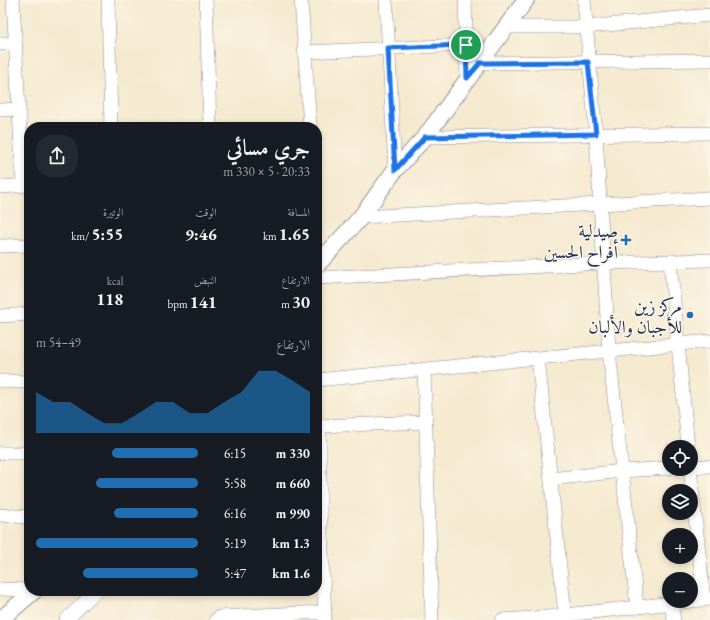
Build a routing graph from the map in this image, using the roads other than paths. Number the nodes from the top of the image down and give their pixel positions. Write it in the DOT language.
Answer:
graph roads {
  1 [pos="13,0"];
  2 [pos="108,0"];
  3 [pos="206,0"];
  4 [pos="301,0"];
  5 [pos="386,0"];
  6 [pos="465,0"];
  7 [pos="526,0"];
  8 [pos="584,0"];
  9 [pos="710,15"];
  10 [pos="508,26"];
  11 [pos="586,26"];
  12 [pos="15,43"];
  13 [pos="0,44"];
  14 [pos="466,45"];
  15 [pos="388,48"];
  16 [pos="304,52"];
  17 [pos="710,60"];
  18 [pos="588,62"];
  19 [pos="480,63"];
  20 [pos="467,78"];
  21 [pos="19,109"];
  22 [pos="0,110"];
  23 [pos="111,122"];
  24 [pos="210,122"];
  25 [pos="310,122"];
  26 [pos="710,133"];
  27 [pos="596,134"];
  28 [pos="425,137"];
  29 [pos="24,163"];
  30 [pos="395,170"];
  31 [pos="24,185"];
  32 [pos="0,187"];
  33 [pos="710,198"];
  34 [pos="599,204"];
  35 [pos="361,217"];
  36 [pos="24,245"];
  37 [pos="0,246"];
  38 [pos="322,260"];
  39 [pos="710,260"];
  40 [pos="670,262"];
  41 [pos="603,263"];
  42 [pos="322,278"];
  43 [pos="24,314"];
  44 [pos="0,316"];
  45 [pos="710,341"];
  46 [pos="677,344"];
  47 [pos="609,351"];
  48 [pos="538,358"];
  49 [pos="424,369"];
  50 [pos="322,379"];
  51 [pos="0,381"];
  52 [pos="24,382"];
  53 [pos="426,422"];
  54 [pos="322,426"];
  55 [pos="687,440"];
  56 [pos="0,453"];
  57 [pos="24,454"];
  58 [pos="710,466"];
  59 [pos="698,467"];
  60 [pos="662,468"];
  61 [pos="622,471"];
  62 [pos="692,476"];
  63 [pos="551,479"];
  64 [pos="0,515"];
  65 [pos="24,517"];
  66 [pos="322,562"];
  67 [pos="0,589"];
  68 [pos="24,590"];
  69 [pos="28,596"];
  70 [pos="91,596"];
  71 [pos="707,599"];
  72 [pos="662,604"];
  73 [pos="637,607"];
  74 [pos="672,608"];
  75 [pos="565,615"];
  76 [pos="325,616"];
  77 [pos="547,619"];
  78 [pos="0,620"];
  79 [pos="66,620"];
  80 [pos="216,620"];
  81 [pos="432,620"];
  82 [pos="502,620"];
  83 [pos="674,620"];
  1 -- 12 [label="street"];
  2 -- 23 [label="street"];
  3 -- 24 [label="street"];
  4 -- 16 [label="street"];
  5 -- 15 [label="street"];
  6 -- 14 [label="street"];
  7 -- 10 [label="street"];
  8 -- 11 [label="street"];
  9 -- 11 [label="street"];
  10 -- 11 [label="street"];
  10 -- 19 [label="street"];
  11 -- 18 [label="street"];
  12 -- 13 [label="street"];
  12 -- 21 [label="street"];
  14 -- 15 [label="street"];
  14 -- 20 [label="street"];
  15 -- 16 [label="street"];
  15 -- 30 [label="street"];
  16 -- 25 [label="street"];
  17 -- 18 [label="street"];
  18 -- 19 [label="street"];
  18 -- 27 [label="street"];
  19 -- 20 [label="street"];
  20 -- 28 [label="street"];
  21 -- 22 [label="street"];
  21 -- 29 [label="street"];
  26 -- 27 [label="street"];
  27 -- 28 [label="street"];
  27 -- 34 [label="street"];
  28 -- 30 [label="street"];
  30 -- 35 [label="street"];
  31 -- 32 [label="street"];
  33 -- 34 [label="street"];
  34 -- 35 [label="street"];
  34 -- 41 [label="street"];
  35 -- 38 [label="street"];
  36 -- 37 [label="street"];
  39 -- 40 [label="street"];
  40 -- 41 [label="street"];
  40 -- 46 [label="street"];
  41 -- 42 [label="street"];
  41 -- 47 [label="street"];
  43 -- 44 [label="street"];
  45 -- 46 [label="street"];
  46 -- 47 [label="street"];
  46 -- 55 [label="street"];
  47 -- 48 [label="street"];
  47 -- 61 [label="street"];
  48 -- 49 [label="street"];
  48 -- 63 [label="street"];
  49 -- 50 [label="street"];
  49 -- 53 [label="street"];
  51 -- 52 [label="street"];
  53 -- 54 [label="street"];
  53 -- 81 [label="street"];
  56 -- 57 [label="street"];
  58 -- 59 [label="street"];
  60 -- 61 [label="street"];
  61 -- 63 [label="street"];
  61 -- 73 [label="street"];
  62 -- 71 [label="street"];
  63 -- 75 [label="street"];
  64 -- 65 [label="street"];
  66 -- 76 [label="street"];
  67 -- 68 [label="street"];
  69 -- 78 [label="street"];
  70 -- 79 [label="street"];
  72 -- 73 [label="street"];
  73 -- 75 [label="street"];
  74 -- 83 [label="street"];
  75 -- 77 [label="street"];
  76 -- 80 [label="street"];
  77 -- 82 [label="street"];
}
